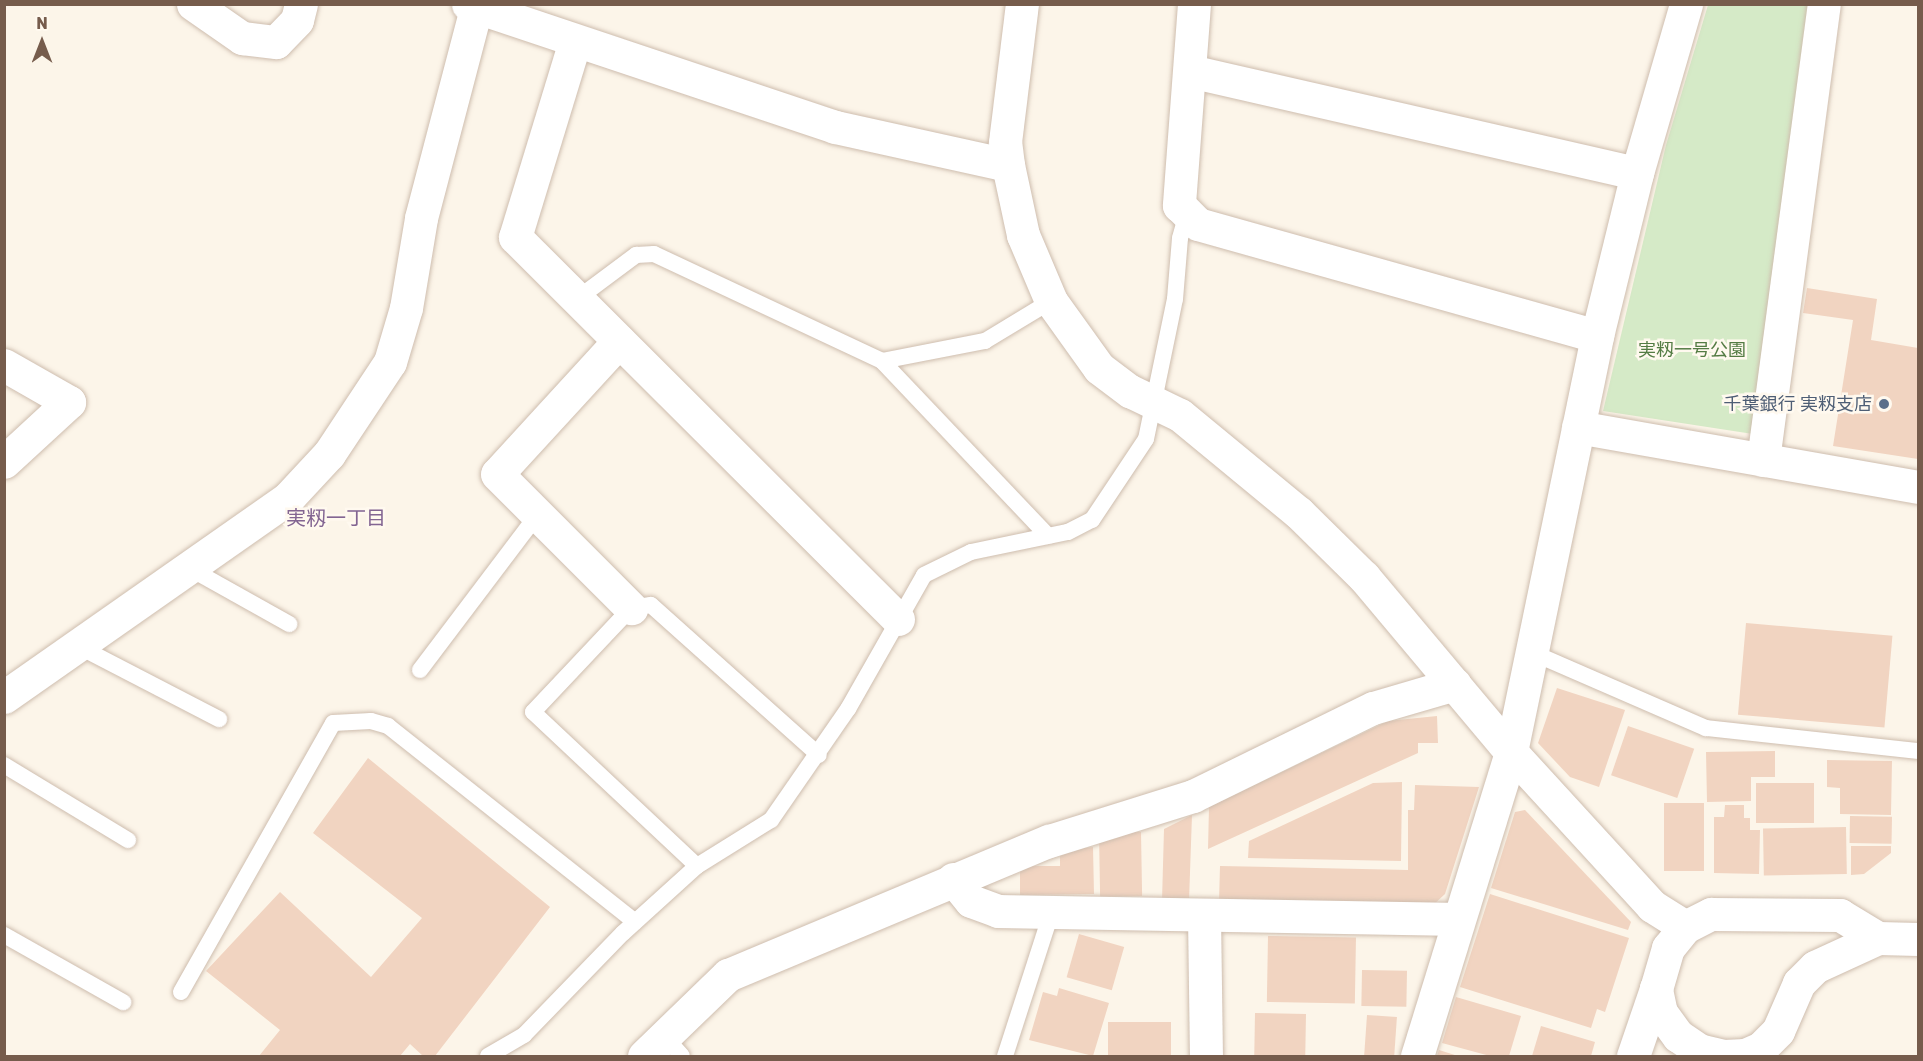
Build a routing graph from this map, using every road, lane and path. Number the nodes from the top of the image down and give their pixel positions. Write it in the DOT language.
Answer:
graph roads {
  1 [pos="194,4"];
  2 [pos="301,4"];
  3 [pos="1022,4"];
  4 [pos="1194,4"];
  5 [pos="1686,4"];
  6 [pos="1824,4"];
  7 [pos="472,7"];
  8 [pos="574,41"];
  9 [pos="1190,71"];
  10 [pos="1008,165"];
  11 [pos="1637,173"];
  12 [pos="1187,213"];
  13 [pos="577,299"];
  14 [pos="1051,301"];
  15 [pos="1597,336"];
  16 [pos="619,341"];
  17 [pos="882,361"];
  18 [pos="4,364"];
  19 [pos="1155,403"];
  20 [pos="1578,427"];
  21 [pos="1763,460"];
  22 [pos="4,462"];
  23 [pos="1918,487"];
  24 [pos="537,514"];
  25 [pos="1048,536"];
  26 [pos="189,568"];
  27 [pos="631,608"];
  28 [pos="898,620"];
  29 [pos="289,624"];
  30 [pos="78,646"];
  31 [pos="1531,652"];
  32 [pos="420,670"];
  33 [pos="1455,684"];
  34 [pos="4,697"];
  35 [pos="219,719"];
  36 [pos="1918,751"];
  37 [pos="1511,752"];
  38 [pos="819,755"];
  39 [pos="4,765"];
  40 [pos="128,840"];
  41 [pos="697,866"];
  42 [pos="953,879"];
  43 [pos="1051,914"];
  44 [pos="1204,915"];
  45 [pos="1458,919"];
  46 [pos="635,922"];
  47 [pos="1685,927"];
  48 [pos="4,935"];
  49 [pos="1878,938"];
  50 [pos="1918,939"];
  51 [pos="1656,989"];
  52 [pos="181,992"];
  53 [pos="123,1002"];
  54 [pos="664,1050"];
  55 [pos="488,1056"];
  56 [pos="1005,1056"];
  57 [pos="1206,1056"];
  58 [pos="1417,1056"];
  59 [pos="1633,1056"];
  1 -- 2 [label="street"];
  3 -- 10 [label="street"];
  4 -- 9 [label="street"];
  5 -- 11 [label="street"];
  6 -- 21 [label="street"];
  7 -- 8 [label="street"];
  7 -- 26 [label="street"];
  8 -- 10 [label="street"];
  8 -- 13 [label="street"];
  9 -- 11 [label="street"];
  9 -- 12 [label="street"];
  10 -- 14 [label="street"];
  11 -- 15 [label="street"];
  12 -- 15 [label="street"];
  12 -- 19 [label="lane"];
  13 -- 16 [label="street"];
  13 -- 17 [label="lane"];
  14 -- 17 [label="lane"];
  14 -- 19 [label="street"];
  15 -- 20 [label="street"];
  16 -- 24 [label="street"];
  16 -- 28 [label="street"];
  17 -- 25 [label="lane"];
  18 -- 22 [label="street"];
  19 -- 25 [label="lane"];
  19 -- 33 [label="street"];
  20 -- 21 [label="street"];
  20 -- 31 [label="street"];
  21 -- 23 [label="street"];
  24 -- 27 [label="street"];
  24 -- 32 [label="lane"];
  25 -- 28 [label="lane"];
  26 -- 29 [label="lane"];
  26 -- 30 [label="street"];
  27 -- 38 [label="lane"];
  27 -- 41 [label="lane"];
  28 -- 38 [label="lane"];
  30 -- 34 [label="street"];
  30 -- 35 [label="lane"];
  31 -- 36 [label="lane"];
  31 -- 37 [label="street"];
  33 -- 37 [label="street"];
  33 -- 42 [label="street"];
  37 -- 45 [label="street"];
  37 -- 47 [label="street"];
  38 -- 41 [label="lane"];
  39 -- 40 [label="lane"];
  41 -- 46 [label="lane"];
  42 -- 43 [label="street"];
  42 -- 54 [label="street"];
  43 -- 44 [label="street"];
  43 -- 56 [label="lane"];
  44 -- 45 [label="street"];
  44 -- 57 [label="street"];
  45 -- 58 [label="street"];
  46 -- 52 [label="lane"];
  46 -- 55 [label="lane"];
  47 -- 49 [label="street"];
  47 -- 51 [label="street"];
  48 -- 53 [label="lane"];
  49 -- 50 [label="street"];
  49 -- 51 [label="street"];
  51 -- 59 [label="street"];
}
